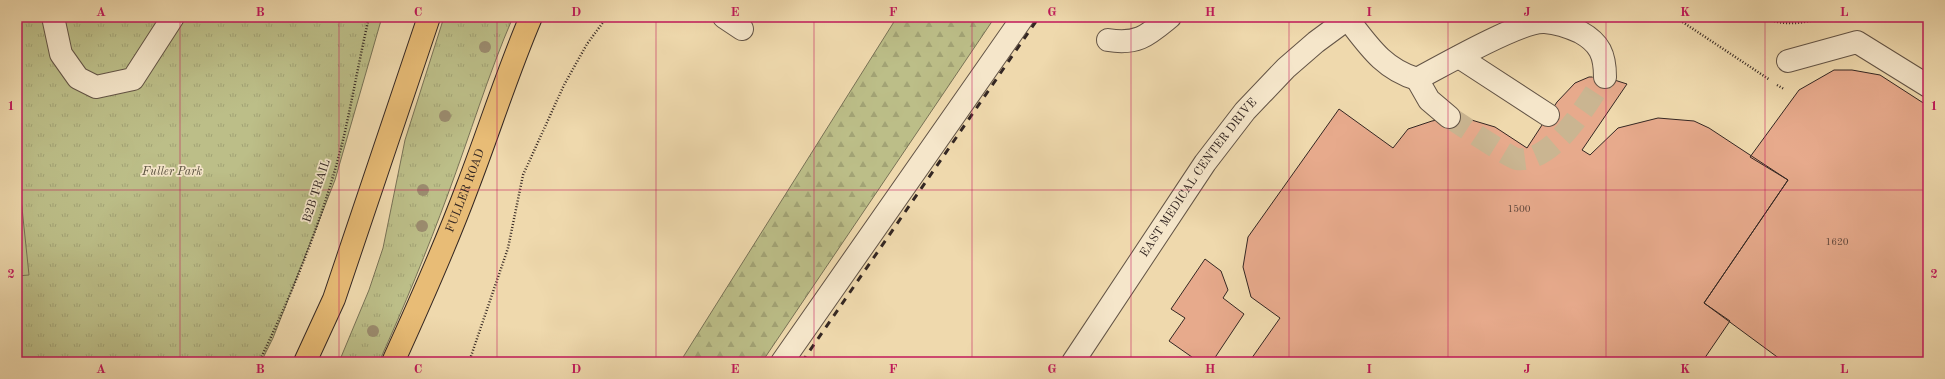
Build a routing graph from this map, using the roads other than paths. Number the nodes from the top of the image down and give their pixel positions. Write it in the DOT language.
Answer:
graph roads {
  1 [pos="53,17"];
  2 [pos="173,17"];
  3 [pos="429,17"];
  4 [pos="531,17"];
  5 [pos="724,17"];
  6 [pos="1023,17"];
  7 [pos="1170,17"];
  8 [pos="1348,18"];
  9 [pos="742,29"];
  10 [pos="1108,40"];
  11 [pos="1459,57"];
  12 [pos="1788,61"];
  13 [pos="1605,77"];
  14 [pos="1417,79"];
  15 [pos="1928,86"];
  16 [pos="1548,115"];
  17 [pos="1450,117"];
  18 [pos="305,362"];
  19 [pos="393,362"];
  20 [pos="782,362"];
  21 [pos="1073,362"];
  1 -- 2 [label="street"];
  3 -- 18 [label="main road"];
  4 -- 19 [label="main road, FULLER ROAD"];
  5 -- 9 [label="street"];
  6 -- 20 [label="street"];
  7 -- 10 [label="street"];
  8 -- 14 [label="street"];
  8 -- 21 [label="street, EAST MEDICAL CENTER DRIVE"];
  11 -- 13 [label="street"];
  11 -- 14 [label="street"];
  11 -- 16 [label="street"];
  12 -- 15 [label="street"];
  14 -- 17 [label="street"];
}
